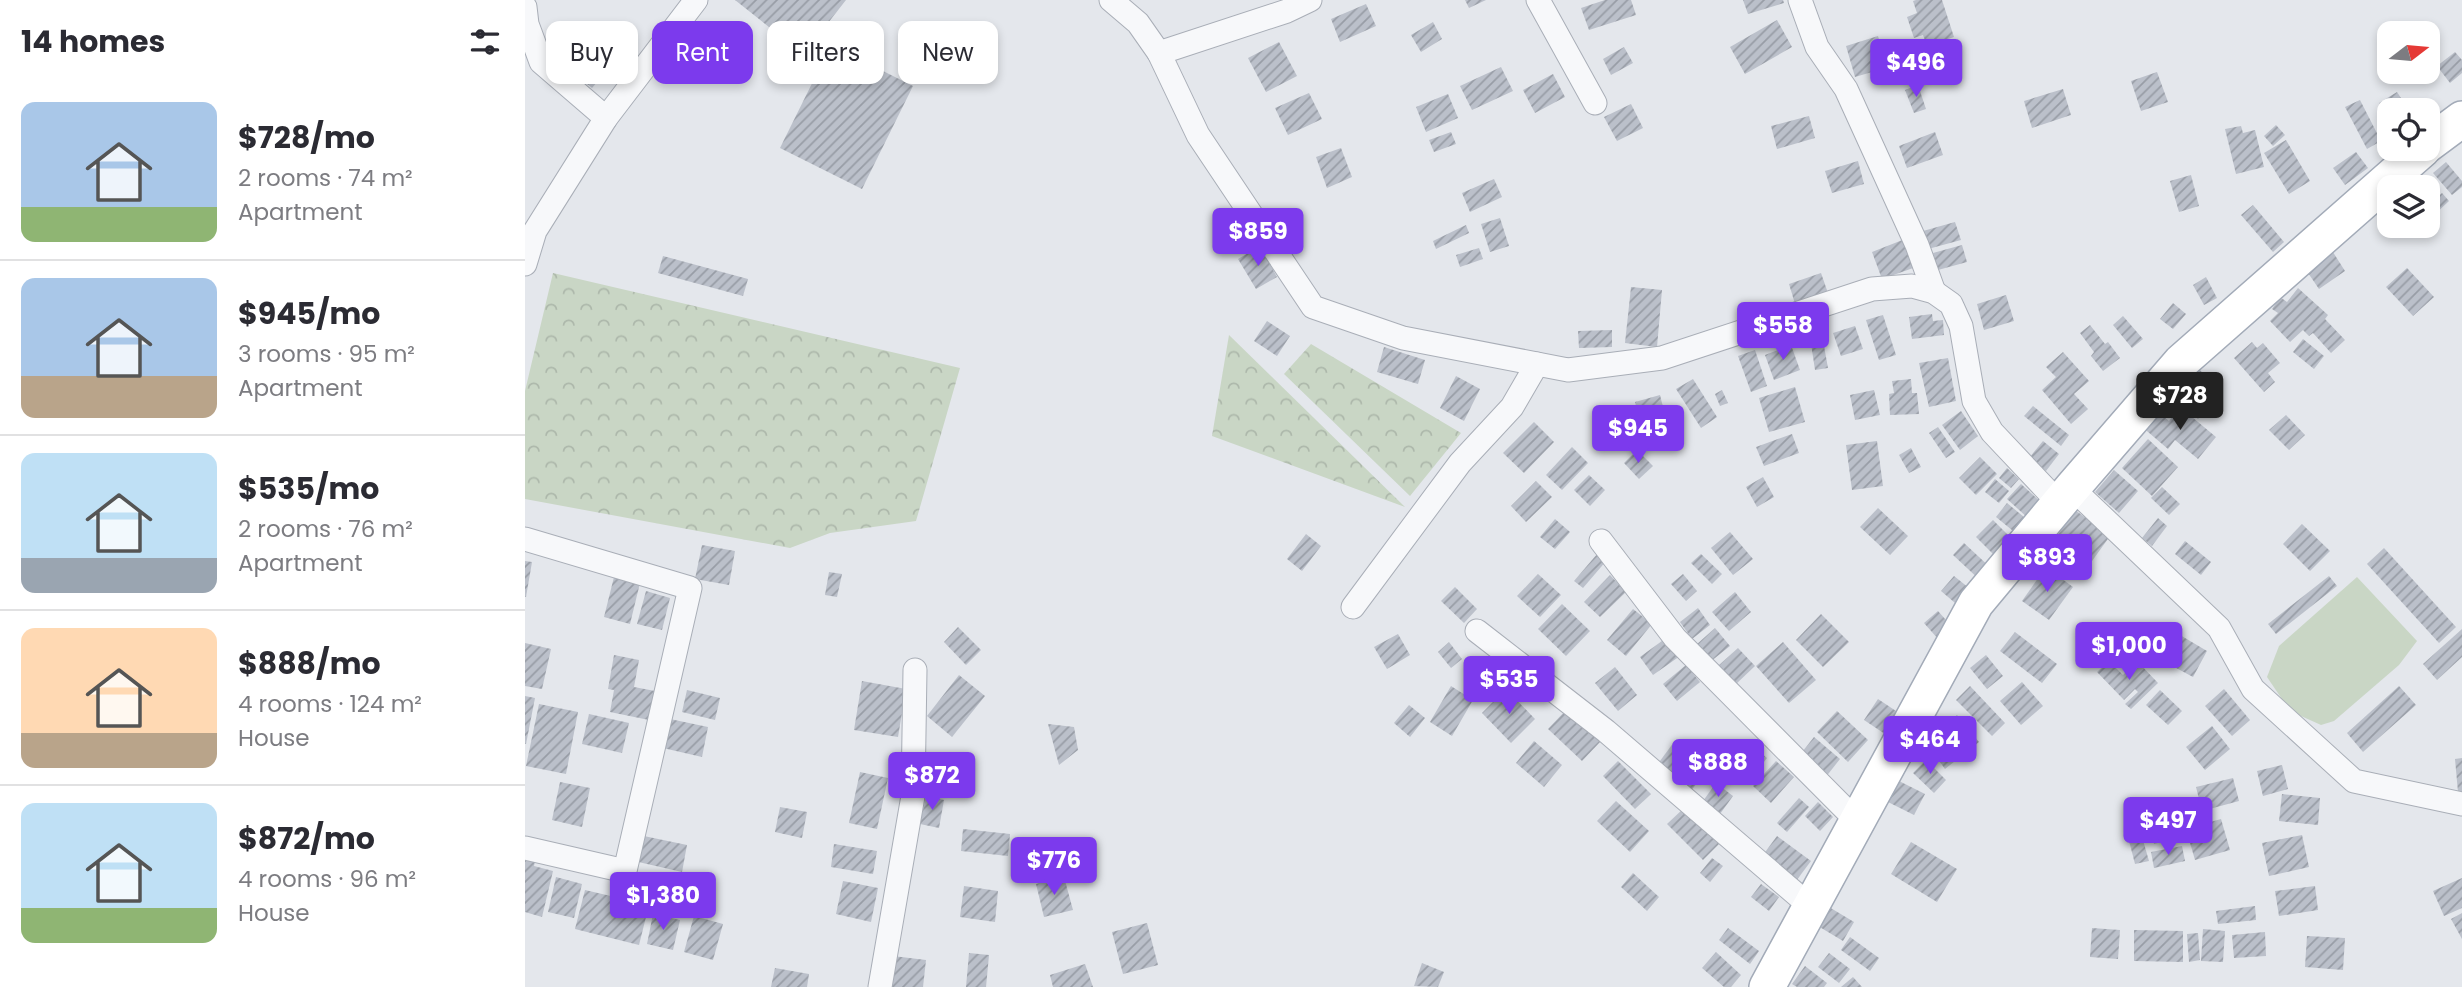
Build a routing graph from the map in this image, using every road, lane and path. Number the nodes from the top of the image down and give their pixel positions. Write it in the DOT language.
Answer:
graph roads {
  1 [pos="697,0"];
  2 [pos="1111,0"];
  3 [pos="1310,0"];
  4 [pos="1538,0"];
  5 [pos="1800,0"];
  6 [pos="525,7"];
  7 [pos="1159,53"];
  8 [pos="1595,103"];
  9 [pos="606,118"];
  10 [pos="2462,119"];
  11 [pos="2440,136"];
  12 [pos="2409,161"];
  13 [pos="525,264"];
  14 [pos="1934,292"];
  15 [pos="1537,364"];
  16 [pos="2066,495"];
  17 [pos="525,539"];
  18 [pos="1601,541"];
  19 [pos="1353,607"];
  20 [pos="1477,631"];
  21 [pos="915,670"];
  22 [pos="2462,804"];
  23 [pos="1857,821"];
  24 [pos="525,848"];
  25 [pos="1810,906"];
  26 [pos="880,987"];
  27 [pos="1767,987"];
  1 -- 9 [label="street"];
  2 -- 7 [label="street"];
  3 -- 7 [label="street"];
  4 -- 8 [label="street"];
  5 -- 14 [label="street"];
  6 -- 9 [label="street"];
  7 -- 15 [label="street"];
  9 -- 13 [label="street"];
  10 -- 11 [label="main road"];
  12 -- 16 [label="main road"];
  14 -- 15 [label="street"];
  14 -- 16 [label="street"];
  15 -- 19 [label="street"];
  16 -- 22 [label="street"];
  16 -- 23 [label="main road"];
  17 -- 24 [label="street"];
  18 -- 23 [label="street"];
  20 -- 25 [label="street"];
  21 -- 26 [label="street"];
  23 -- 25 [label="main road"];
  25 -- 27 [label="main road"];
}
